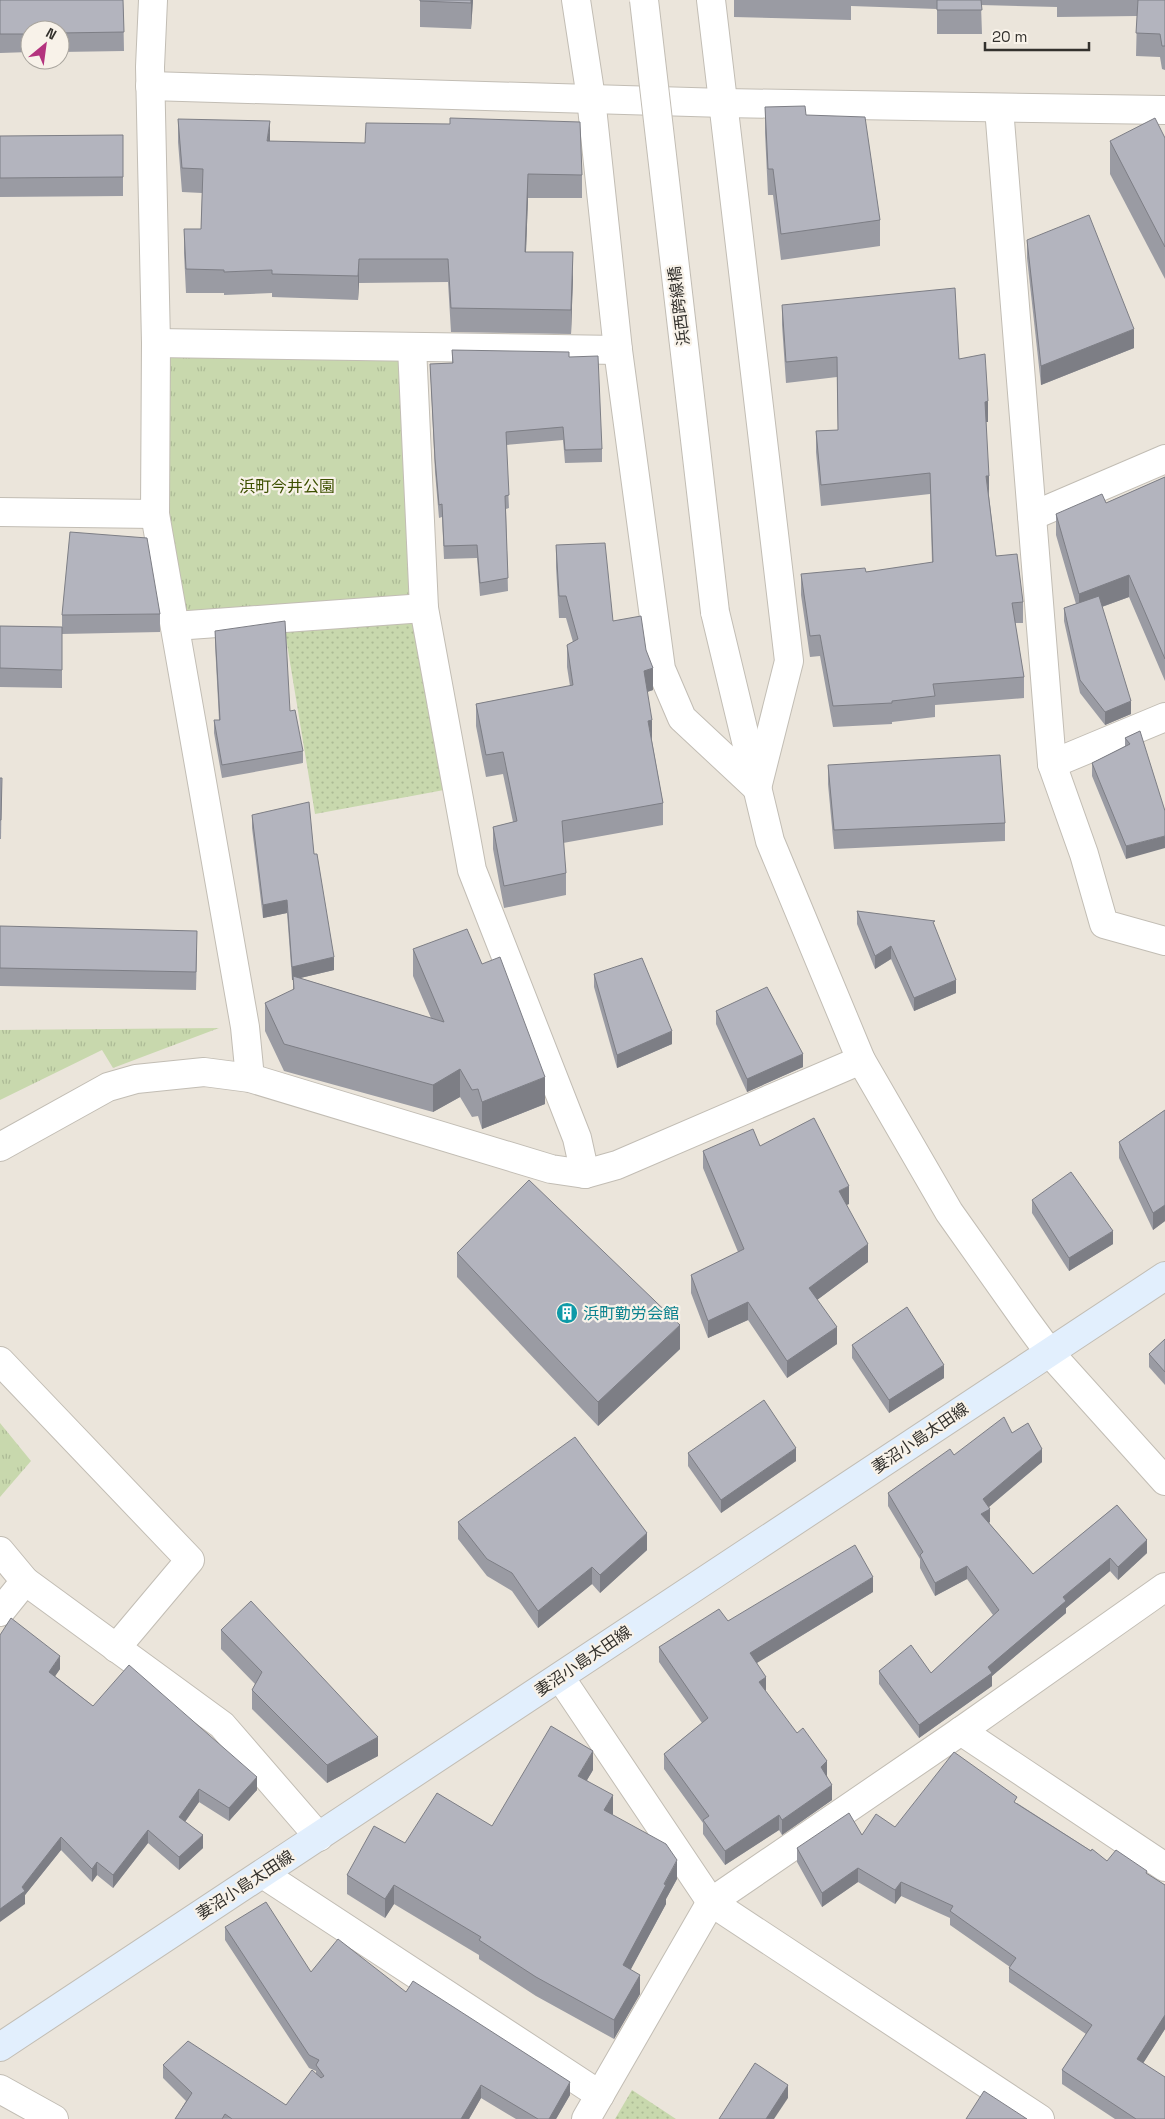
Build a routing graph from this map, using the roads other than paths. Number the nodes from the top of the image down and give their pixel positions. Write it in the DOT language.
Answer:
graph roads {
  1 [pos="153,0"];
  2 [pos="576,0"];
  3 [pos="644,0"];
  4 [pos="711,0"];
  5 [pos="150,86"];
  6 [pos="591,98"];
  7 [pos="724,103"];
  8 [pos="999,108"];
  9 [pos="1165,110"];
  10 [pos="156,343"];
  11 [pos="412,347"];
  12 [pos="618,350"];
  13 [pos="1165,459"];
  14 [pos="0,512"];
  15 [pos="155,514"];
  16 [pos="1032,516"];
  17 [pos="424,608"];
  18 [pos="175,626"];
  19 [pos="1165,717"];
  20 [pos="1052,764"];
  21 [pos="757,788"];
  22 [pos="1165,941"];
  23 [pos="862,1060"];
  24 [pos="250,1078"];
  25 [pos="0,1147"];
  26 [pos="585,1174"];
  27 [pos="1165,1276"];
  28 [pos="1049,1352"];
  29 [pos="0,1361"];
  30 [pos="1165,1481"];
  31 [pos="0,1551"];
  32 [pos="24,1581"];
  33 [pos="1165,1587"];
  34 [pos="0,1612"];
  35 [pos="116,1648"];
  36 [pos="560,1677"];
  37 [pos="961,1731"];
  38 [pos="319,1837"];
  39 [pos="1165,1867"];
  40 [pos="263,1874"];
  41 [pos="711,1902"];
  42 [pos="0,2046"];
  43 [pos="0,2089"];
  44 [pos="600,2095"];
  45 [pos="54,2119"];
  46 [pos="586,2119"];
  47 [pos="1040,2119"];
  1 -- 5 [label="street"];
  2 -- 6 [label="street"];
  3 -- 21 [label="street, 浜西跨線橋, bridge"];
  4 -- 7 [label="street"];
  5 -- 6 [label="street"];
  5 -- 10 [label="street"];
  6 -- 7 [label="street"];
  6 -- 12 [label="street"];
  7 -- 8 [label="street"];
  7 -- 21 [label="street"];
  8 -- 9 [label="street"];
  8 -- 16 [label="street"];
  10 -- 11 [label="street"];
  10 -- 15 [label="street"];
  11 -- 12 [label="street"];
  11 -- 17 [label="street"];
  12 -- 21 [label="street"];
  13 -- 16 [label="street"];
  14 -- 15 [label="street"];
  15 -- 18 [label="street"];
  16 -- 20 [label="street"];
  17 -- 18 [label="street"];
  17 -- 26 [label="street"];
  18 -- 24 [label="street"];
  19 -- 20 [label="street"];
  20 -- 22 [label="street"];
  21 -- 23 [label="street, 浜西跨線橋"];
  23 -- 26 [label="street"];
  23 -- 28 [label="street, 浜西跨線橋"];
  24 -- 25 [label="street"];
  24 -- 26 [label="street"];
  27 -- 28 [label="main road, 妻沼小島太田線"];
  28 -- 30 [label="street, 浜西跨線橋"];
  28 -- 36 [label="main road, 妻沼小島太田線"];
  29 -- 35 [label="street"];
  31 -- 32 [label="street"];
  32 -- 34 [label="street"];
  32 -- 35 [label="street"];
  33 -- 37 [label="street"];
  35 -- 38 [label="street"];
  36 -- 38 [label="main road, 妻沼小島太田線"];
  36 -- 41 [label="street"];
  37 -- 39 [label="street"];
  37 -- 41 [label="street"];
  38 -- 40 [label="main road, 妻沼小島太田線"];
  40 -- 42 [label="main road, 妻沼小島太田線"];
  40 -- 44 [label="street"];
  41 -- 44 [label="street"];
  41 -- 47 [label="street"];
  43 -- 45 [label="street"];
  44 -- 46 [label="street"];
}
